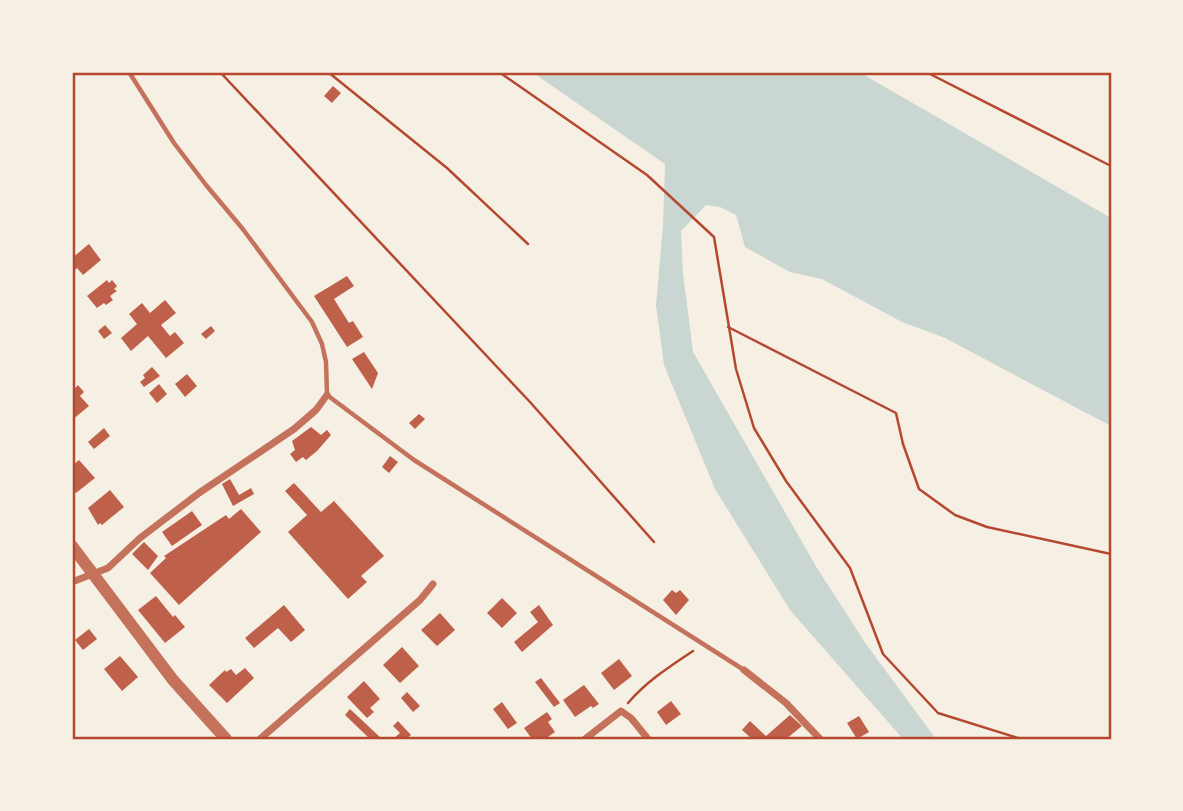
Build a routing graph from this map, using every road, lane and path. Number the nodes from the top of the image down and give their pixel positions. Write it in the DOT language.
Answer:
graph roads {
  1 [pos="129,72"];
  2 [pos="220,72"];
  3 [pos="328,72"];
  4 [pos="499,72"];
  5 [pos="926,72"];
  6 [pos="1111,166"];
  7 [pos="528,244"];
  8 [pos="728,327"];
  9 [pos="327,395"];
  10 [pos="654,542"];
  11 [pos="72,546"];
  12 [pos="1111,554"];
  13 [pos="93,575"];
  14 [pos="72,582"];
  15 [pos="433,584"];
  16 [pos="705,644"];
  17 [pos="744,670"];
  18 [pos="621,711"];
  19 [pos="226,739"];
  20 [pos="260,739"];
  21 [pos="585,739"];
  22 [pos="648,739"];
  23 [pos="820,739"];
  24 [pos="1021,739"];
  1 -- 9 [label="lane"];
  2 -- 10 [label="path"];
  3 -- 7 [label="path"];
  4 -- 8 [label="path"];
  5 -- 6 [label="path"];
  8 -- 12 [label="path"];
  8 -- 24 [label="path"];
  9 -- 13 [label="street"];
  9 -- 16 [label="lane"];
  11 -- 13 [label="street"];
  13 -- 14 [label="street"];
  13 -- 19 [label="street"];
  15 -- 20 [label="street"];
  16 -- 17 [label="lane"];
  16 -- 18 [label="path"];
  17 -- 23 [label="street"];
  18 -- 21 [label="street"];
  18 -- 22 [label="street"];
}
